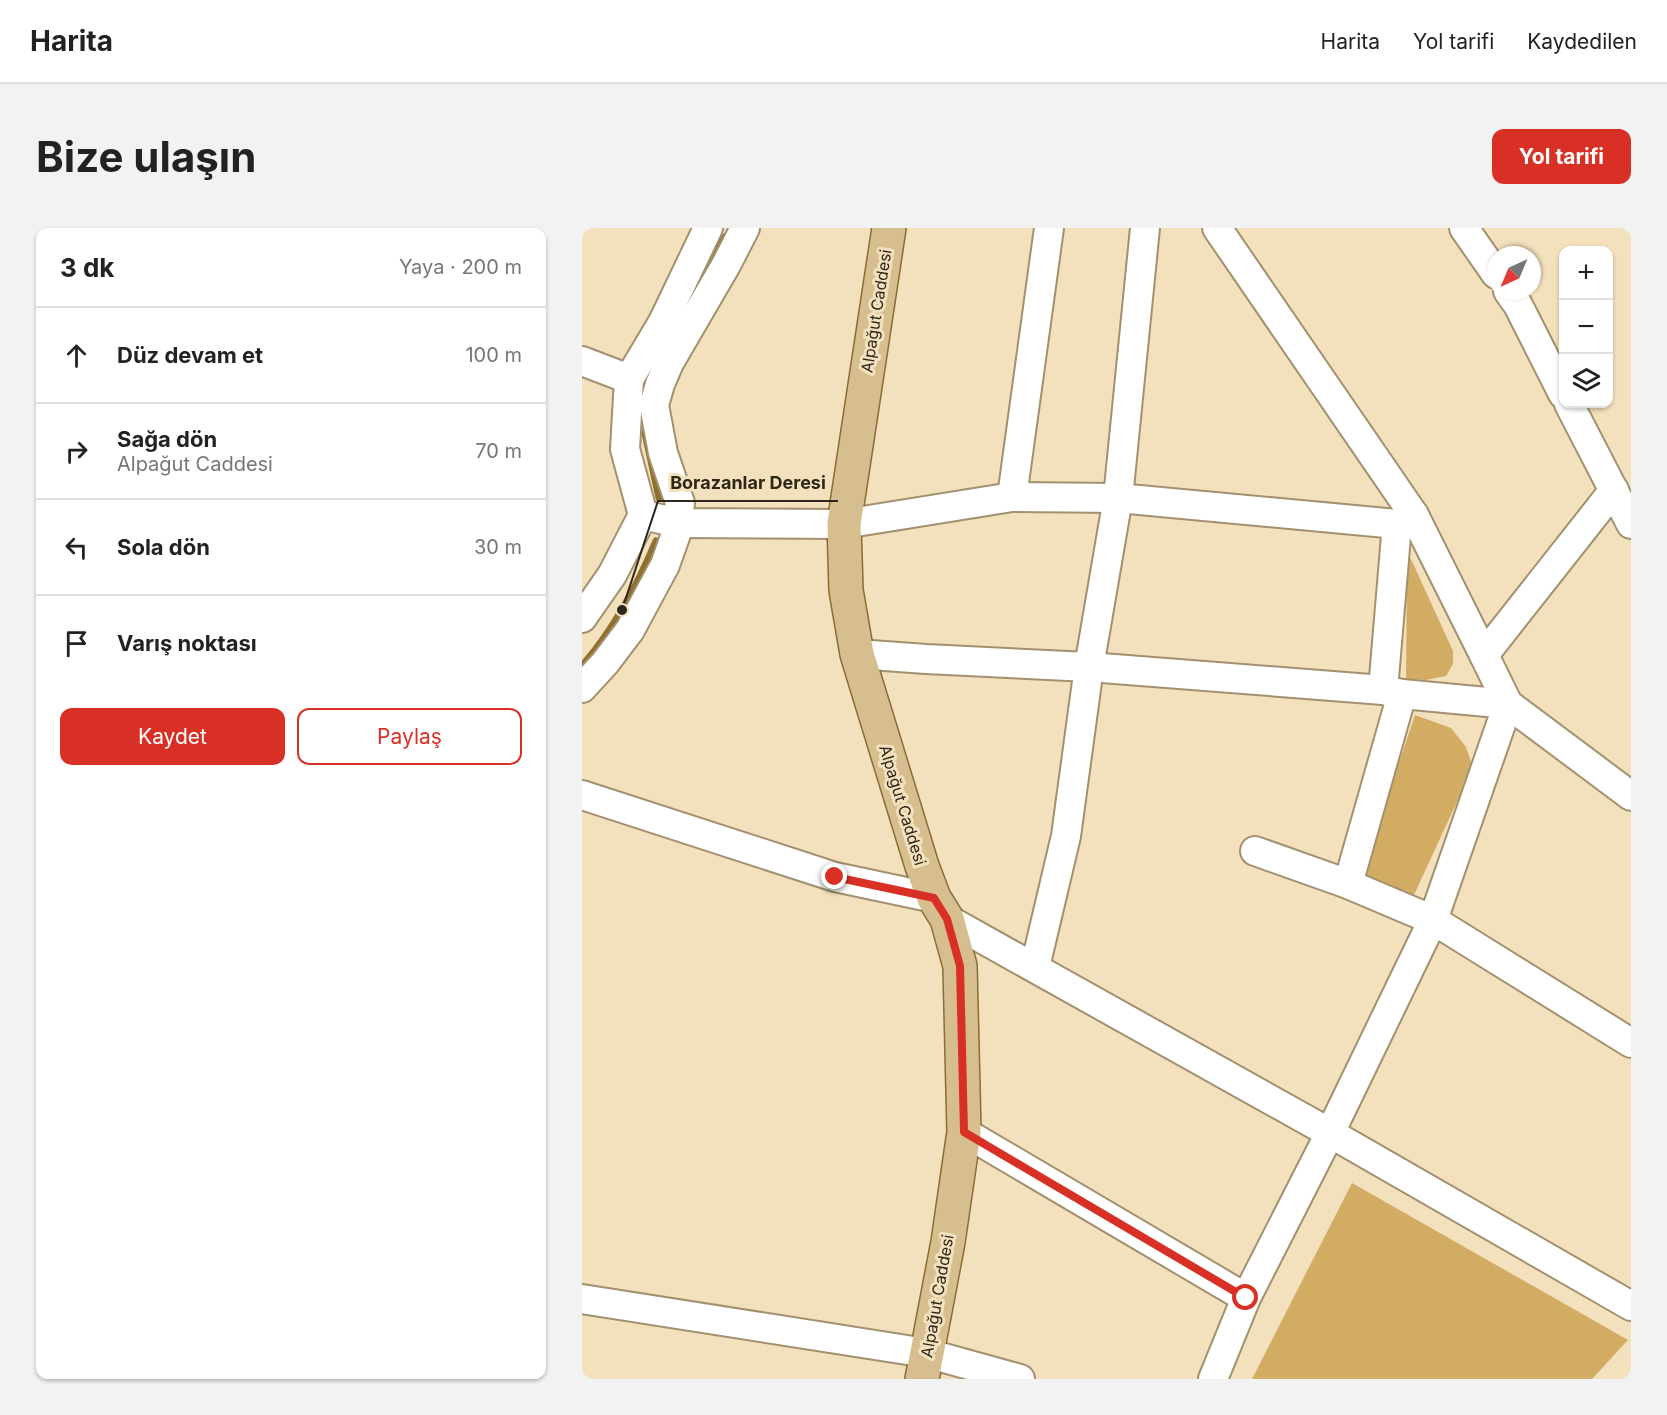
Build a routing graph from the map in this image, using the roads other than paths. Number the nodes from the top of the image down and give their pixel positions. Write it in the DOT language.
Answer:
graph roads {
  1 [pos="708,228"];
  2 [pos="745,228"];
  3 [pos="889,228"];
  4 [pos="1049,228"];
  5 [pos="1145,228"];
  6 [pos="1217,228"];
  7 [pos="1464,228"];
  8 [pos="1487,261"];
  9 [pos="1514,300"];
  10 [pos="582,361"];
  11 [pos="629,379"];
  12 [pos="1559,386"];
  13 [pos="1571,408"];
  14 [pos="1614,490"];
  15 [pos="1012,497"];
  16 [pos="1118,498"];
  17 [pos="643,515"];
  18 [pos="1405,520"];
  19 [pos="678,523"];
  20 [pos="844,524"];
  21 [pos="1631,524"];
  22 [pos="584,611"];
  23 [pos="857,654"];
  24 [pos="1484,655"];
  25 [pos="1089,667"];
  26 [pos="582,688"];
  27 [pos="1393,692"];
  28 [pos="1508,704"];
  29 [pos="582,795"];
  30 [pos="1631,796"];
  31 [pos="1255,851"];
  32 [pos="1348,884"];
  33 [pos="940,908"];
  34 [pos="1433,920"];
  35 [pos="1035,968"];
  36 [pos="1631,1043"];
  37 [pos="964,1132"];
  38 [pos="1330,1133"];
  39 [pos="1246,1298"];
  40 [pos="582,1299"];
  41 [pos="1631,1306"];
  42 [pos="924,1366"];
  43 [pos="1020,1379"];
  44 [pos="1213,1379"];
  1 -- 11 [label="street"];
  2 -- 19 [label="street"];
  3 -- 20 [label="main road, Alpağut Caddesi"];
  4 -- 15 [label="street"];
  5 -- 16 [label="street"];
  6 -- 18 [label="street"];
  7 -- 8 [label="street"];
  9 -- 12 [label="street"];
  10 -- 11 [label="street"];
  11 -- 17 [label="street"];
  13 -- 14 [label="street"];
  14 -- 21 [label="street"];
  14 -- 24 [label="street"];
  15 -- 16 [label="street"];
  15 -- 20 [label="street"];
  16 -- 18 [label="street"];
  16 -- 25 [label="street"];
  17 -- 19 [label="street"];
  17 -- 22 [label="street"];
  18 -- 24 [label="street"];
  18 -- 27 [label="street"];
  19 -- 20 [label="street"];
  19 -- 26 [label="street"];
  20 -- 23 [label="main road, Alpağut Caddesi"];
  23 -- 25 [label="street"];
  23 -- 33 [label="main road, Alpağut Caddesi"];
  24 -- 28 [label="street"];
  25 -- 27 [label="street"];
  25 -- 35 [label="street"];
  27 -- 28 [label="street"];
  27 -- 32 [label="street"];
  28 -- 30 [label="street"];
  28 -- 34 [label="street"];
  29 -- 33 [label="street"];
  31 -- 32 [label="street"];
  32 -- 34 [label="street"];
  33 -- 35 [label="street"];
  33 -- 37 [label="main road, Alpağut Caddesi"];
  34 -- 36 [label="street"];
  34 -- 38 [label="street"];
  35 -- 38 [label="street"];
  37 -- 39 [label="street"];
  37 -- 42 [label="main road, Alpağut Caddesi"];
  38 -- 39 [label="street"];
  38 -- 41 [label="street"];
  39 -- 44 [label="street"];
  40 -- 42 [label="street"];
  42 -- 43 [label="street"];
}
